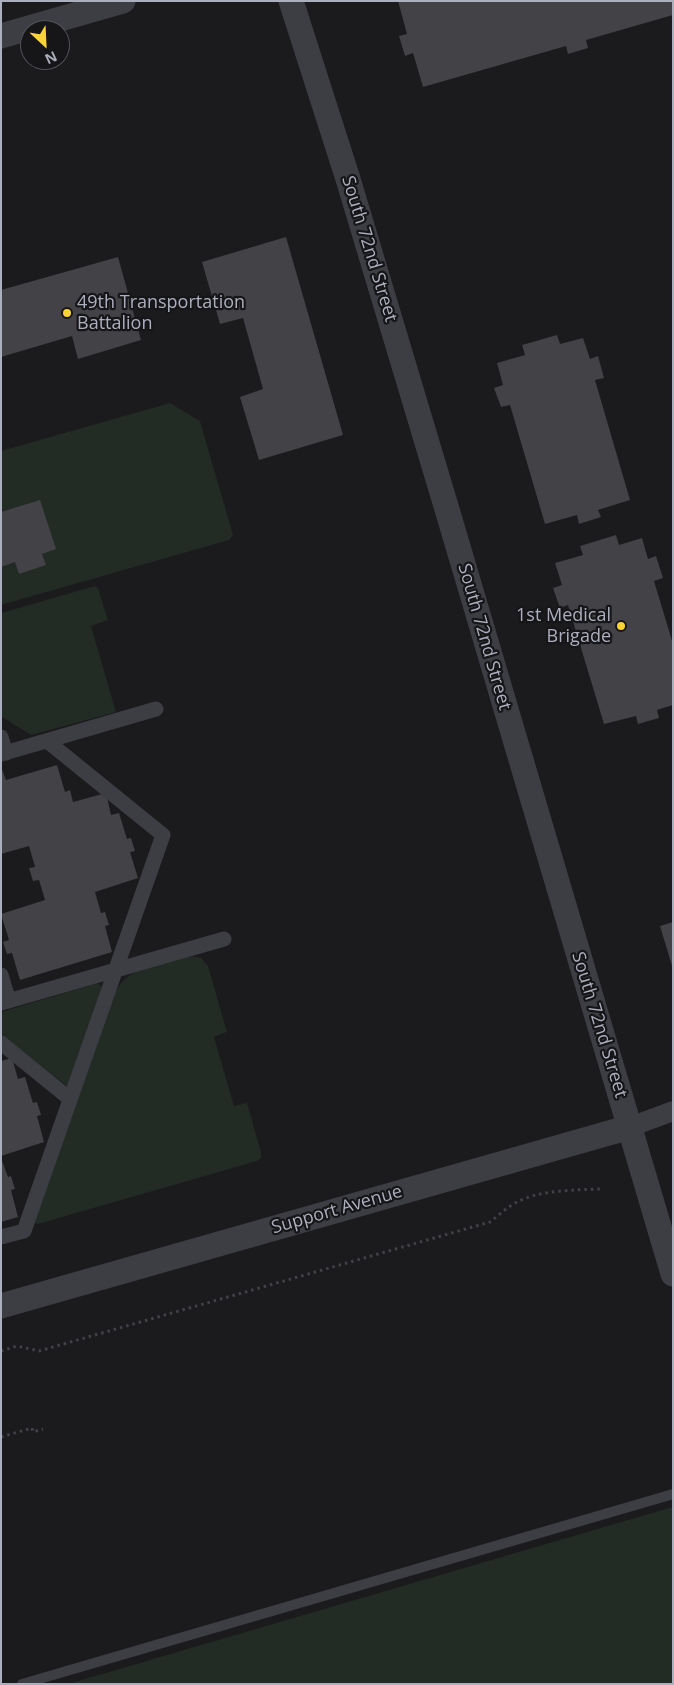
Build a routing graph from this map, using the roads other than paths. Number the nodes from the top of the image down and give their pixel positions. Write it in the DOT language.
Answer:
graph roads {
  1 [pos="122,1"];
  2 [pos="291,1"];
  3 [pos="1,36"];
  4 [pos="156,709"];
  5 [pos="1,737"];
  6 [pos="47,741"];
  7 [pos="4,754"];
  8 [pos="224,939"];
  9 [pos="116,970"];
  10 [pos="1,975"];
  11 [pos="5,1002"];
  12 [pos="1,1043"];
  13 [pos="70,1099"];
  14 [pos="673,1111"];
  15 [pos="630,1127"];
  16 [pos="1,1237"];
  17 [pos="673,1274"];
  18 [pos="1,1306"];
  19 [pos="673,1494"];
  20 [pos="22,1684"];
  1 -- 3 [label="street"];
  2 -- 15 [label="street, South 72nd Street"];
  4 -- 6 [label="street"];
  5 -- 7 [label="street"];
  6 -- 7 [label="street"];
  6 -- 9 [label="street"];
  8 -- 9 [label="street"];
  9 -- 11 [label="street"];
  9 -- 13 [label="street"];
  10 -- 11 [label="street"];
  12 -- 13 [label="street"];
  13 -- 16 [label="street"];
  14 -- 15 [label="street, Support Avenue"];
  15 -- 17 [label="street, South 72nd Street"];
  15 -- 18 [label="street, Support Avenue"];
  19 -- 20 [label="lane"];
}
